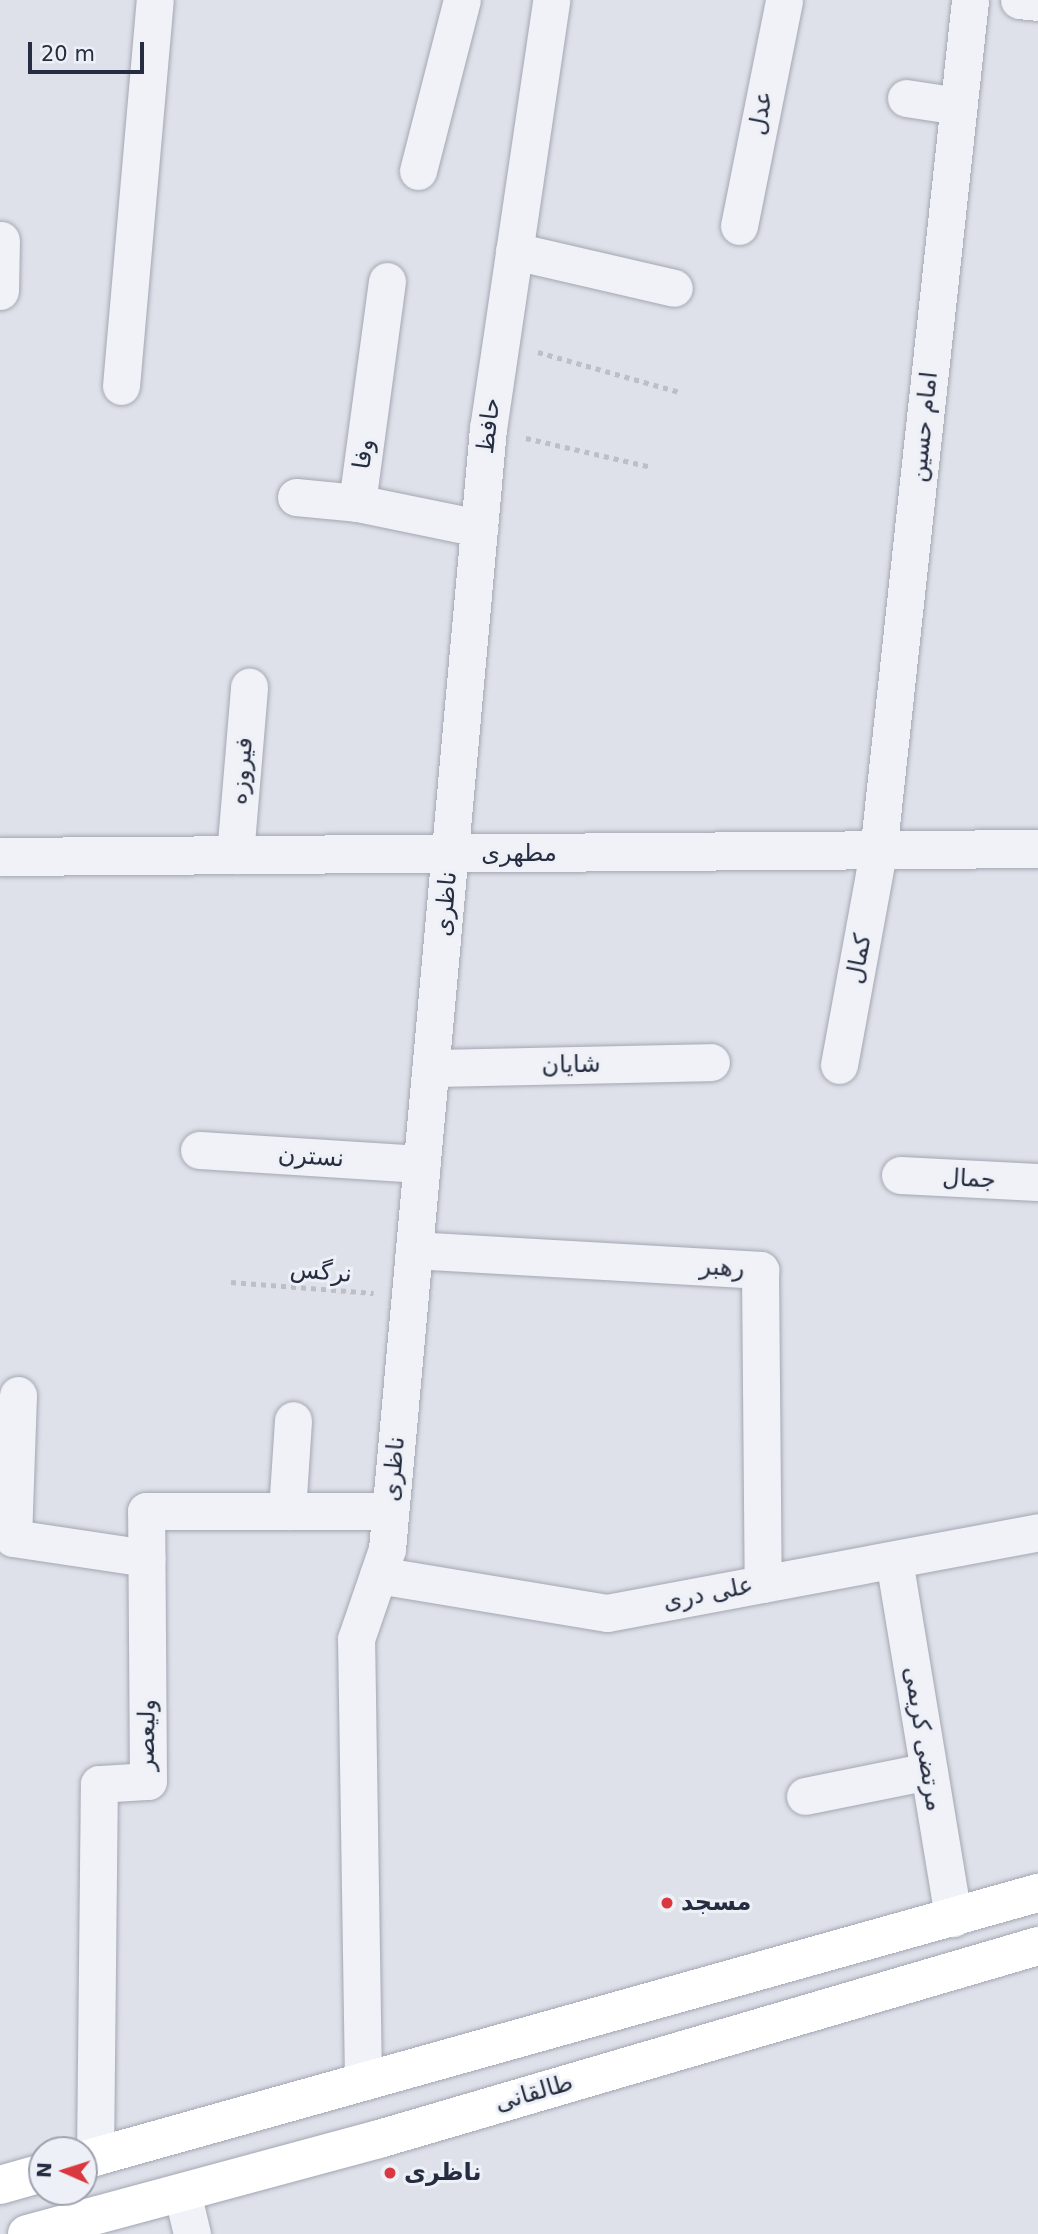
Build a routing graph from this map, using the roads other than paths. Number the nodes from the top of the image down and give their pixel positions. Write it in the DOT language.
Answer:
graph roads {
  1 [pos="155,0"];
  2 [pos="462,0"];
  3 [pos="551,0"];
  4 [pos="784,0"];
  5 [pos="970,0"];
  6 [pos="1019,0"];
  7 [pos="1038,2"];
  8 [pos="906,97"];
  9 [pos="958,106"];
  10 [pos="418,170"];
  11 [pos="739,226"];
  12 [pos="1,240"];
  13 [pos="514,251"];
  14 [pos="387,281"];
  15 [pos="674,288"];
  16 [pos="0,292"];
  17 [pos="121,386"];
  18 [pos="296,497"];
  19 [pos="357,503"];
  20 [pos="479,528"];
  21 [pos="249,687"];
  22 [pos="1038,849"];
  23 [pos="878,853"];
  24 [pos="235,855"];
  25 [pos="450,855"];
  26 [pos="0,857"];
  27 [pos="711,1062"];
  28 [pos="839,1065"];
  29 [pos="431,1068"];
  30 [pos="199,1150"];
  31 [pos="422,1164"];
  32 [pos="901,1175"];
  33 [pos="1038,1182"];
  34 [pos="414,1250"];
  35 [pos="18,1395"];
  36 [pos="293,1420"];
  37 [pos="287,1511"];
  38 [pos="390,1511"];
  39 [pos="1038,1532"];
  40 [pos="147,1558"];
  41 [pos="894,1560"];
  42 [pos="377,1575"];
  43 [pos="763,1584"];
  44 [pos="929,1772"];
  45 [pos="805,1796"];
  46 [pos="1038,1893"];
  47 [pos="953,1919"];
  48 [pos="1038,1945"];
  49 [pos="363,2080"];
  50 [pos="91,2136"];
  51 [pos="98,2157"];
  52 [pos="28,2177"];
  53 [pos="0,2185"];
  54 [pos="182,2192"];
  55 [pos="27,2234"];
  56 [pos="192,2234"];
  1 -- 17 [label="street"];
  2 -- 10 [label="street"];
  3 -- 13 [label="street, حافظ"];
  4 -- 11 [label="street, عدل"];
  5 -- 9 [label="street, امام حسین"];
  6 -- 7 [label="street"];
  8 -- 9 [label="street"];
  9 -- 23 [label="street, امام حسین"];
  12 -- 16 [label="street"];
  13 -- 15 [label="street"];
  13 -- 20 [label="street, حافظ"];
  14 -- 19 [label="street, وفا"];
  18 -- 19 [label="street"];
  19 -- 20 [label="street, وفا"];
  20 -- 25 [label="street, حافظ"];
  21 -- 24 [label="street, فیروزه"];
  22 -- 23 [label="street, مطهری"];
  23 -- 25 [label="street, مطهری"];
  23 -- 28 [label="street, کمال"];
  24 -- 25 [label="street, مطهری"];
  24 -- 26 [label="street, مطهری"];
  25 -- 29 [label="street, ناظری"];
  27 -- 29 [label="street, شایان"];
  29 -- 31 [label="street, ناظری"];
  30 -- 31 [label="street, نسترن"];
  31 -- 34 [label="street, ناظری"];
  32 -- 33 [label="street, جمال"];
  34 -- 38 [label="street, ناظری"];
  34 -- 43 [label="street, رهبر"];
  35 -- 40 [label="street"];
  36 -- 37 [label="street"];
  37 -- 38 [label="street, ولیعصر"];
  37 -- 40 [label="street, ولیعصر"];
  38 -- 42 [label="street, ناظری"];
  39 -- 41 [label="street, علی دری"];
  40 -- 50 [label="street, ولیعصر"];
  41 -- 43 [label="street, علی دری"];
  41 -- 44 [label="street, مرتضی کریمی"];
  42 -- 43 [label="street, علی دری"];
  42 -- 49 [label="street, ناظری"];
  44 -- 45 [label="street"];
  44 -- 47 [label="street, مرتضی کریمی"];
  46 -- 47 [label="main road"];
  47 -- 49 [label="main road"];
  48 -- 54 [label="main road, طالقانی"];
  49 -- 51 [label="main road"];
  52 -- 53 [label="main road"];
  54 -- 55 [label="main road, طالقانی"];
  54 -- 56 [label="street"];
}
